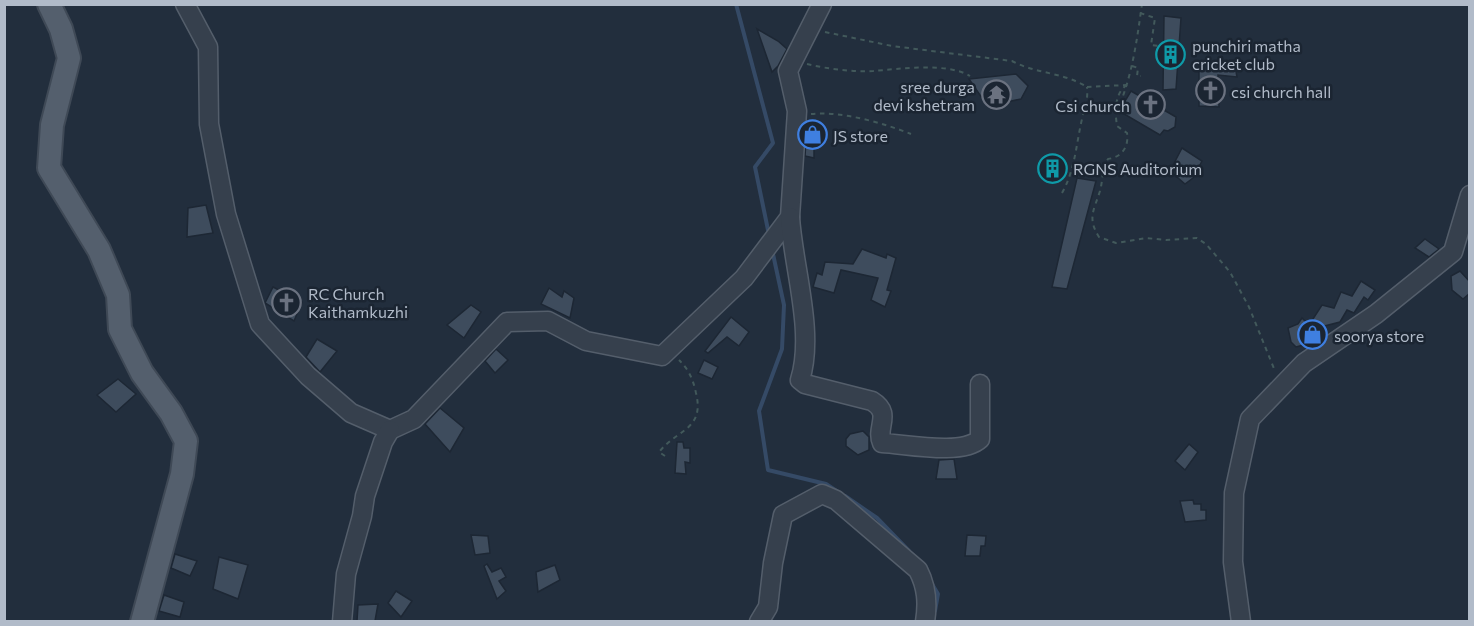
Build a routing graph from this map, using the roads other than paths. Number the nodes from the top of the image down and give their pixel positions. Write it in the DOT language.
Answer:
graph roads {
  1 [pos="49,4"];
  2 [pos="185,4"];
  3 [pos="822,4"];
  4 [pos="1470,195"];
  5 [pos="790,217"];
  6 [pos="980,384"];
  7 [pos="390,430"];
  8 [pos="142,621"];
  9 [pos="342,621"];
  10 [pos="759,621"];
  11 [pos="925,621"];
  12 [pos="1241,621"];
  1 -- 8 [label="main road"];
  2 -- 7 [label="street"];
  3 -- 5 [label="street"];
  4 -- 12 [label="street"];
  5 -- 6 [label="street"];
  5 -- 7 [label="street"];
  7 -- 9 [label="street"];
  10 -- 11 [label="street"];
}
